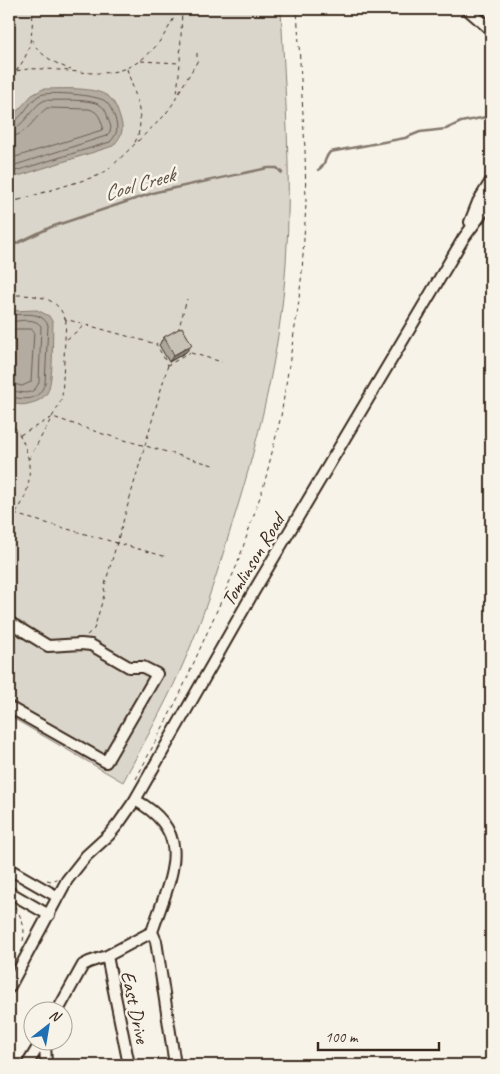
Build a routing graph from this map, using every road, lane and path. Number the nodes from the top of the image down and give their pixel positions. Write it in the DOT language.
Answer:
graph roads {
  1 [pos="33,9"];
  2 [pos="178,9"];
  3 [pos="182,9"];
  4 [pos="297,9"];
  5 [pos="467,9"];
  6 [pos="487,9"];
  7 [pos="491,13"];
  8 [pos="491,30"];
  9 [pos="32,40"];
  10 [pos="197,50"];
  11 [pos="140,61"];
  12 [pos="180,63"];
  13 [pos="126,68"];
  14 [pos="16,71"];
  15 [pos="73,71"];
  16 [pos="9,73"];
  17 [pos="178,94"];
  18 [pos="133,146"];
  19 [pos="491,181"];
  20 [pos="19,200"];
  21 [pos="9,201"];
  22 [pos="491,201"];
  23 [pos="9,213"];
  24 [pos="463,239"];
  25 [pos="9,295"];
  26 [pos="187,299"];
  27 [pos="65,319"];
  28 [pos="86,324"];
  29 [pos="178,332"];
  30 [pos="170,336"];
  31 [pos="66,340"];
  32 [pos="156,344"];
  33 [pos="186,346"];
  34 [pos="190,353"];
  35 [pos="222,362"];
  36 [pos="168,365"];
  37 [pos="53,417"];
  38 [pos="9,421"];
  39 [pos="20,435"];
  40 [pos="145,445"];
  41 [pos="29,459"];
  42 [pos="213,465"];
  43 [pos="14,514"];
  44 [pos="9,520"];
  45 [pos="116,543"];
  46 [pos="167,556"];
  47 [pos="9,622"];
  48 [pos="81,635"];
  49 [pos="9,707"];
  50 [pos="134,784"];
  51 [pos="135,800"];
  52 [pos="9,869"];
  53 [pos="9,892"];
  54 [pos="60,893"];
  55 [pos="15,906"];
  56 [pos="49,915"];
  57 [pos="152,932"];
  58 [pos="23,941"];
  59 [pos="107,956"];
  60 [pos="9,988"];
  61 [pos="63,1002"];
  62 [pos="34,1052"];
  63 [pos="45,1052"];
  64 [pos="27,1065"];
  65 [pos="46,1065"];
  66 [pos="129,1065"];
  67 [pos="175,1065"];
  1 -- 9 [label="path"];
  2 -- 11 [label="path"];
  3 -- 12 [label="path"];
  4 -- 50 [label="path"];
  5 -- 8 [label="street"];
  6 -- 7 [label="street"];
  9 -- 14 [label="path"];
  9 -- 15 [label="path"];
  10 -- 17 [label="path"];
  11 -- 12 [label="path"];
  11 -- 13 [label="path"];
  12 -- 17 [label="path"];
  13 -- 15 [label="path"];
  13 -- 18 [label="path"];
  14 -- 15 [label="path"];
  14 -- 16 [label="path"];
  17 -- 18 [label="path"];
  18 -- 20 [label="path"];
  19 -- 24 [label="street, Tomlinson Road"];
  20 -- 21 [label="path"];
  20 -- 23 [label="path"];
  22 -- 24 [label="street, Tomlinson Road"];
  24 -- 51 [label="street, Tomlinson Road"];
  25 -- 27 [label="path"];
  26 -- 29 [label="path"];
  27 -- 28 [label="path"];
  27 -- 31 [label="path"];
  28 -- 31 [label="path"];
  28 -- 32 [label="path"];
  30 -- 32 [label="path"];
  31 -- 37 [label="path"];
  32 -- 36 [label="path"];
  33 -- 34 [label="path"];
  34 -- 35 [label="path"];
  34 -- 36 [label="path"];
  36 -- 40 [label="path"];
  37 -- 39 [label="path"];
  37 -- 40 [label="path"];
  37 -- 41 [label="path"];
  38 -- 39 [label="path"];
  39 -- 41 [label="path"];
  40 -- 42 [label="path"];
  40 -- 45 [label="path"];
  41 -- 43 [label="path"];
  43 -- 44 [label="path"];
  43 -- 45 [label="path"];
  45 -- 46 [label="path"];
  45 -- 48 [label="path"];
  47 -- 49 [label="street"];
  51 -- 54 [label="street, Tomlinson Road"];
  51 -- 57 [label="street"];
  52 -- 54 [label="street"];
  53 -- 56 [label="street"];
  54 -- 56 [label="street, Tomlinson Road"];
  55 -- 58 [label="path"];
  56 -- 60 [label="street, Tomlinson Road"];
  57 -- 59 [label="street"];
  57 -- 67 [label="street"];
  59 -- 61 [label="street"];
  59 -- 66 [label="street, East Drive"];
  62 -- 64 [label="street"];
  63 -- 65 [label="street"];
}
